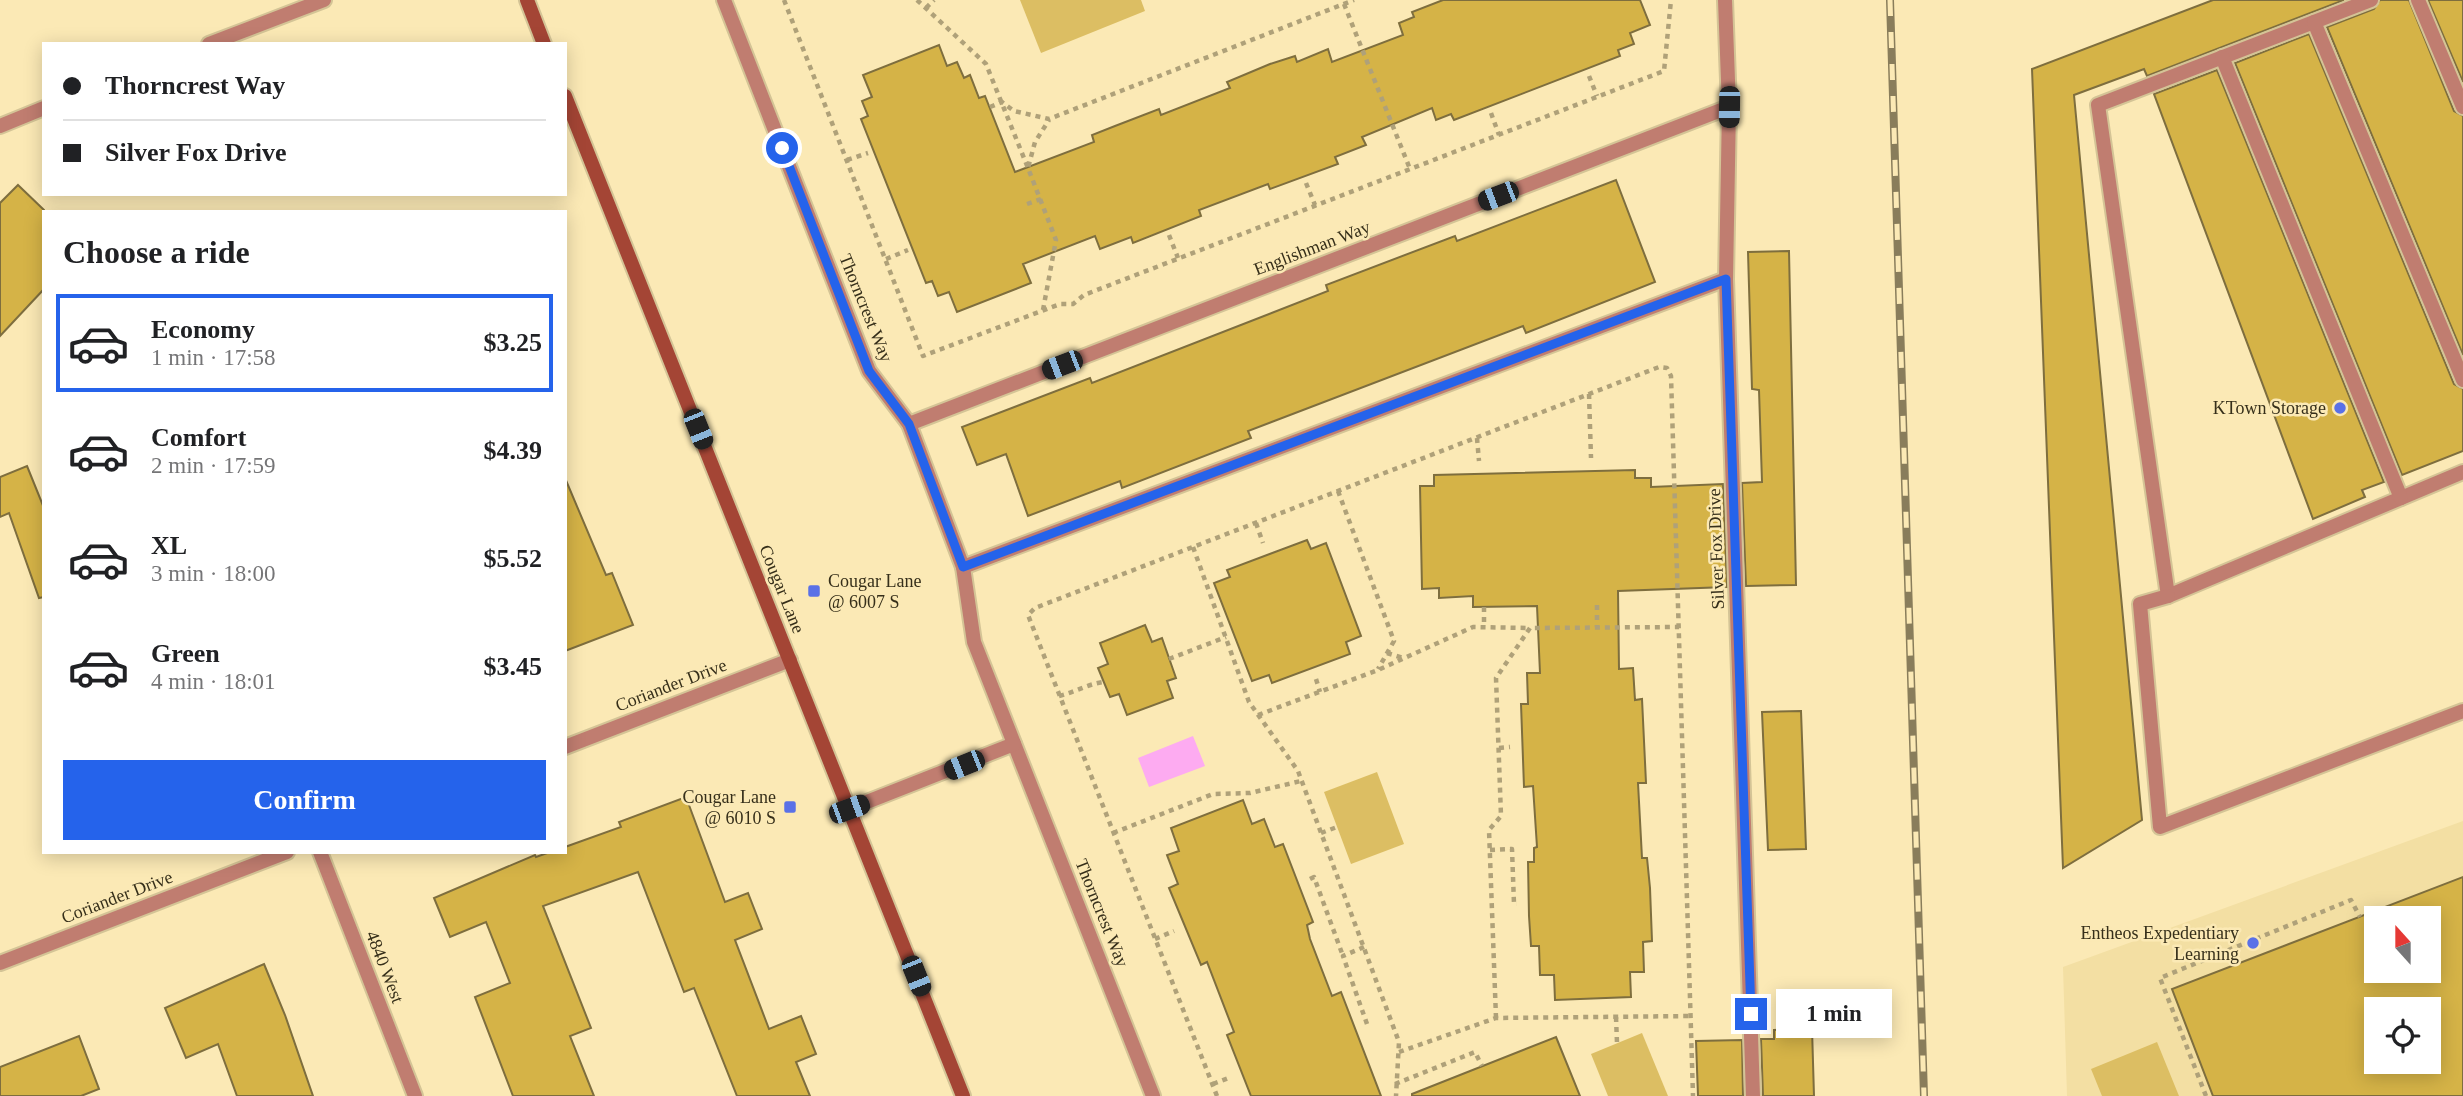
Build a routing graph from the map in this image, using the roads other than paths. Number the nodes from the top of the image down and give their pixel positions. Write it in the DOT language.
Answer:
graph roads {
  1 [pos="324,0"];
  2 [pos="527,0"];
  3 [pos="724,0"];
  4 [pos="1725,0"];
  5 [pos="2371,0"];
  6 [pos="2418,0"];
  7 [pos="2314,22"];
  8 [pos="214,42"];
  9 [pos="543,42"];
  10 [pos="2221,57"];
  11 [pos="567,101"];
  12 [pos="1729,107"];
  13 [pos="2463,107"];
  14 [pos="42,109"];
  15 [pos="0,126"];
  16 [pos="1726,279"];
  17 [pos="2463,380"];
  18 [pos="909,424"];
  19 [pos="2463,472"];
  20 [pos="2401,498"];
  21 [pos="963,567"];
  22 [pos="2168,596"];
  23 [pos="790,660"];
  24 [pos="2463,711"];
  25 [pos="1014,744"];
  26 [pos="567,746"];
  27 [pos="849,809"];
  28 [pos="281,854"];
  29 [pos="321,854"];
  30 [pos="0,963"];
  31 [pos="415,1096"];
  32 [pos="964,1096"];
  33 [pos="1153,1096"];
  34 [pos="1754,1096"];
  1 -- 8 [label="street"];
  2 -- 9 [label="main road"];
  3 -- 18 [label="street, Thorncrest Way"];
  4 -- 12 [label="street, Silver Fox Drive"];
  5 -- 7 [label="street"];
  6 -- 13 [label="street"];
  7 -- 10 [label="street"];
  7 -- 17 [label="street"];
  10 -- 20 [label="street"];
  10 -- 22 [label="street"];
  11 -- 23 [label="main road, Cougar Lane"];
  12 -- 16 [label="street, Silver Fox Drive"];
  12 -- 18 [label="street, Englishman Way"];
  14 -- 15 [label="street"];
  16 -- 21 [label="street"];
  16 -- 34 [label="street, Silver Fox Drive"];
  18 -- 21 [label="street, Thorncrest Way"];
  19 -- 20 [label="street"];
  20 -- 22 [label="street"];
  21 -- 25 [label="street, Thorncrest Way"];
  22 -- 24 [label="street"];
  23 -- 26 [label="street, Coriander Drive"];
  23 -- 27 [label="main road, Cougar Lane"];
  25 -- 27 [label="street"];
  25 -- 33 [label="street, Thorncrest Way"];
  27 -- 32 [label="main road, Cougar Lane"];
  28 -- 30 [label="street, Coriander Drive"];
  29 -- 31 [label="street, 4840 West"];
}
